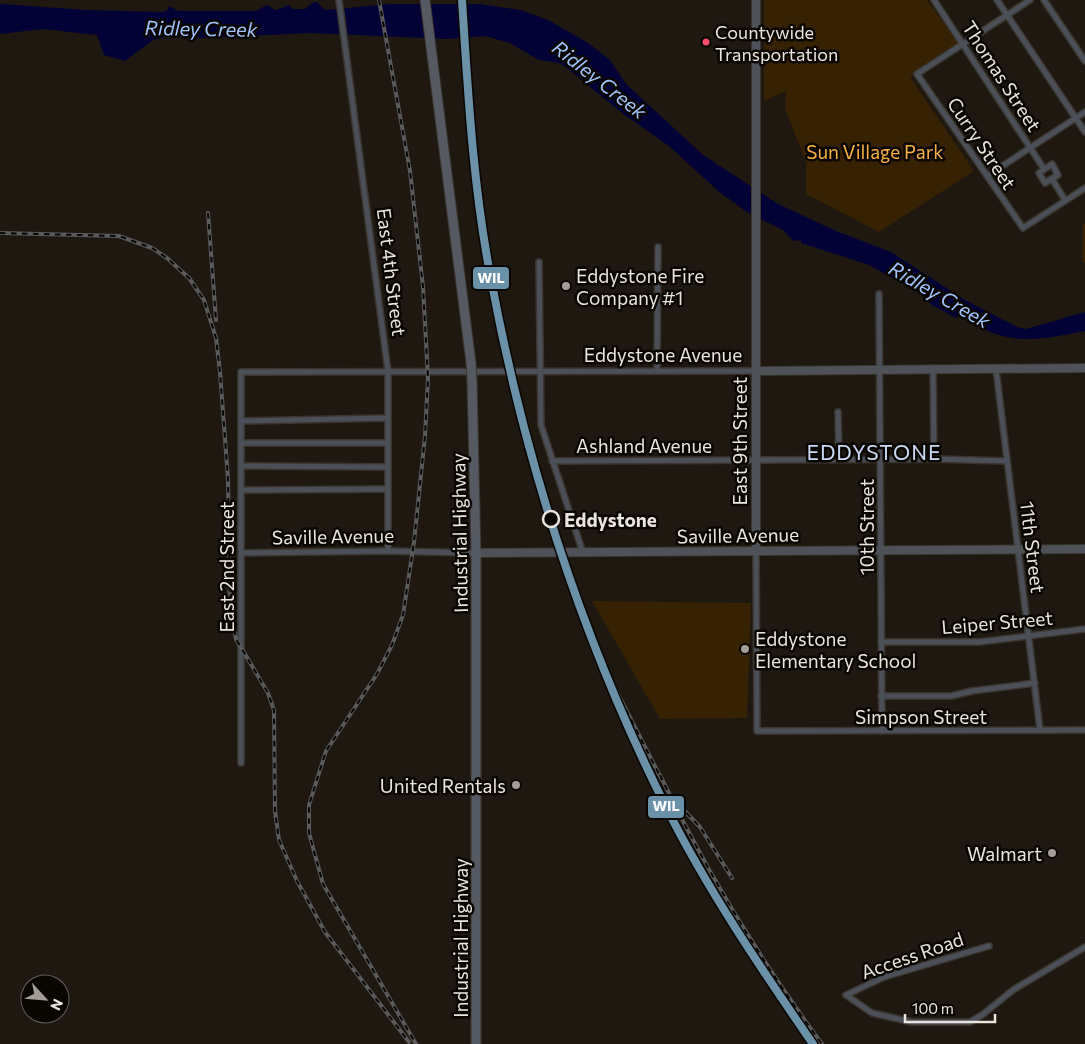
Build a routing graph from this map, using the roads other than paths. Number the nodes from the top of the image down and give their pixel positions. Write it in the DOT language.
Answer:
graph roads {
  1 [pos="339,0"];
  2 [pos="425,0"];
  3 [pos="756,0"];
  4 [pos="934,0"];
  5 [pos="997,0"];
  6 [pos="1030,0"];
  7 [pos="1044,0"];
  8 [pos="1007,15"];
  9 [pos="963,44"];
  10 [pos="1085,61"];
  11 [pos="1085,112"];
  12 [pos="1076,118"];
  13 [pos="1085,132"];
  14 [pos="1030,148"];
  15 [pos="1044,169"];
  16 [pos="987,176"];
  17 [pos="1052,179"];
  18 [pos="1085,188"];
  19 [pos="1066,200"];
  20 [pos="658,247"];
  21 [pos="539,262"];
  22 [pos="879,294"];
  23 [pos="881,368"];
  24 [pos="933,368"];
  25 [pos="1085,368"];
  26 [pos="996,369"];
  27 [pos="658,370"];
  28 [pos="755,370"];
  29 [pos="388,371"];
  30 [pos="541,371"];
  31 [pos="241,372"];
  32 [pos="838,412"];
  33 [pos="388,418"];
  34 [pos="241,421"];
  35 [pos="241,443"];
  36 [pos="387,443"];
  37 [pos="839,459"];
  38 [pos="934,459"];
  39 [pos="756,460"];
  40 [pos="880,460"];
  41 [pos="552,461"];
  42 [pos="1007,461"];
  43 [pos="241,466"];
  44 [pos="387,467"];
  45 [pos="387,489"];
  46 [pos="241,490"];
  47 [pos="1085,549"];
  48 [pos="756,550"];
  49 [pos="881,550"];
  50 [pos="1018,550"];
  51 [pos="388,551"];
  52 [pos="242,553"];
  53 [pos="476,553"];
  54 [pos="583,554"];
  55 [pos="1085,629"];
  56 [pos="1029,636"];
  57 [pos="881,642"];
  58 [pos="1035,684"];
  59 [pos="881,696"];
  60 [pos="1040,730"];
  61 [pos="1085,730"];
  62 [pos="757,731"];
  63 [pos="882,731"];
  64 [pos="241,763"];
  65 [pos="989,946"];
  66 [pos="1085,947"];
  67 [pos="476,1044"];
  1 -- 29 [label="street, East 4th Street"];
  2 -- 53 [label="main road, Industrial Highway, bridge"];
  3 -- 28 [label="street, East 9th Street"];
  4 -- 9 [label="street, Thomas Street"];
  5 -- 8 [label="street"];
  6 -- 8 [label="street"];
  7 -- 10 [label="street"];
  8 -- 9 [label="street"];
  8 -- 12 [label="street"];
  9 -- 14 [label="street, Thomas Street"];
  9 -- 16 [label="street, Curry Street"];
  11 -- 12 [label="street"];
  12 -- 13 [label="street"];
  12 -- 14 [label="street"];
  14 -- 15 [label="street, Thomas Street"];
  14 -- 16 [label="street"];
  15 -- 17 [label="street, Thomas Street"];
  15 -- 17 [label="street"];
  16 -- 19 [label="street, Curry Street"];
  17 -- 19 [label="street"];
  18 -- 19 [label="street"];
  20 -- 27 [label="street"];
  21 -- 30 [label="street"];
  22 -- 23 [label="street, 10th Street"];
  23 -- 24 [label="street, Eddystone Avenue"];
  23 -- 28 [label="street, Eddystone Avenue"];
  23 -- 40 [label="street, 10th Street"];
  24 -- 26 [label="street, Eddystone Avenue"];
  24 -- 38 [label="street"];
  25 -- 26 [label="street, Eddystone Avenue"];
  26 -- 42 [label="street, 11th Street"];
  27 -- 28 [label="street, Eddystone Avenue"];
  27 -- 30 [label="street, Eddystone Avenue"];
  28 -- 39 [label="street, East 9th Street"];
  29 -- 30 [label="street, Eddystone Avenue"];
  29 -- 31 [label="street, Eddystone Avenue"];
  29 -- 33 [label="street, East 4th Street"];
  30 -- 41 [label="street"];
  31 -- 34 [label="street, East 2nd Street"];
  32 -- 37 [label="street"];
  33 -- 34 [label="street"];
  33 -- 36 [label="street, East 4th Street"];
  34 -- 35 [label="street, East 2nd Street"];
  35 -- 36 [label="street"];
  35 -- 43 [label="street, East 2nd Street"];
  36 -- 44 [label="street, East 4th Street"];
  37 -- 39 [label="street, Ashland Avenue"];
  37 -- 40 [label="street, Ashland Avenue"];
  38 -- 40 [label="street, Ashland Avenue"];
  38 -- 42 [label="street, Ashland Avenue"];
  39 -- 41 [label="street, Ashland Avenue"];
  39 -- 48 [label="street, East 9th Street"];
  40 -- 49 [label="street, 10th Street"];
  41 -- 54 [label="street"];
  42 -- 50 [label="street, 11th Street"];
  43 -- 44 [label="street"];
  43 -- 46 [label="street, East 2nd Street"];
  44 -- 45 [label="street, East 4th Street"];
  45 -- 46 [label="street"];
  45 -- 51 [label="street, East 4th Street"];
  46 -- 52 [label="street, East 2nd Street"];
  47 -- 50 [label="street, Saville Avenue"];
  48 -- 49 [label="street, Saville Avenue"];
  48 -- 54 [label="street, Saville Avenue"];
  48 -- 62 [label="street, East 9th Street"];
  49 -- 50 [label="street, Saville Avenue"];
  49 -- 57 [label="street, 10th Street"];
  50 -- 56 [label="street, 11th Street"];
  51 -- 52 [label="street, Saville Avenue"];
  51 -- 53 [label="street, Saville Avenue"];
  52 -- 64 [label="street, East 2nd Street"];
  53 -- 54 [label="street, Saville Avenue"];
  53 -- 67 [label="main road, Industrial Highway"];
  55 -- 56 [label="street, Leiper Street"];
  56 -- 57 [label="street, Leiper Street"];
  56 -- 58 [label="street, 11th Street"];
  57 -- 59 [label="street, 10th Street"];
  58 -- 59 [label="street"];
  58 -- 60 [label="street, 11th Street"];
  59 -- 63 [label="street, 10th Street"];
  60 -- 61 [label="street, Simpson Street"];
  60 -- 63 [label="street, Simpson Street"];
  62 -- 63 [label="street, Simpson Street"];
  65 -- 66 [label="street, Access Road"];
}
